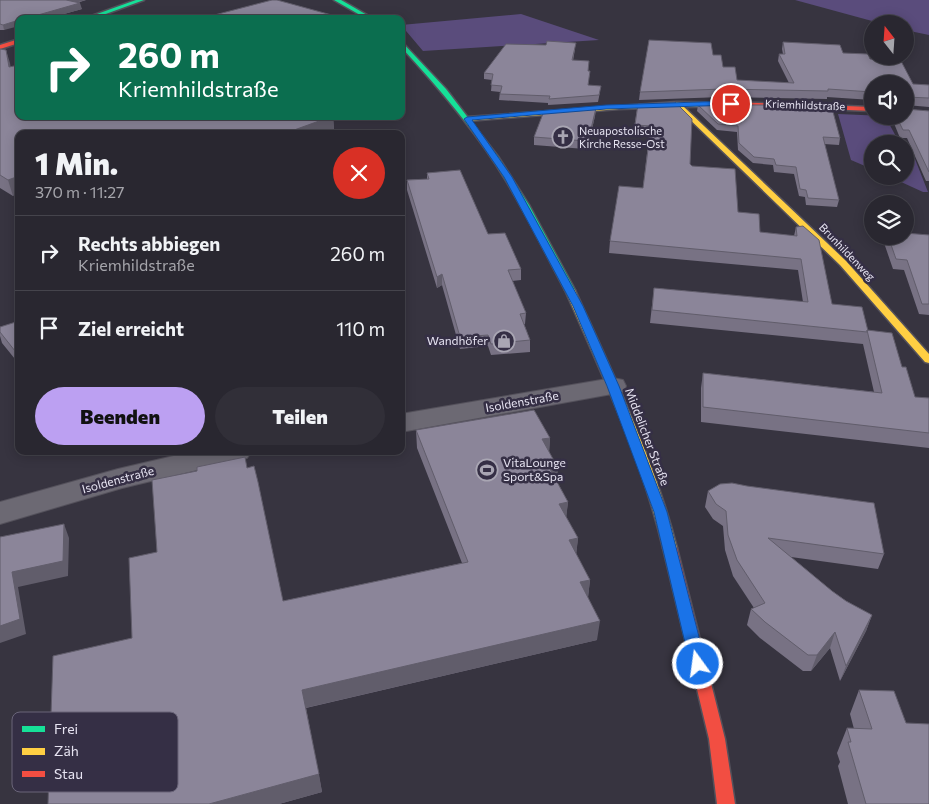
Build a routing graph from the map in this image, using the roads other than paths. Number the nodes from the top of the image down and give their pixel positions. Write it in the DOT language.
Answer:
graph roads {
  1 [pos="141,0"];
  2 [pos="337,0"];
  3 [pos="98,15"];
  4 [pos="364,15"];
  5 [pos="15,42"];
  6 [pos="0,47"];
  7 [pos="405,47"];
  8 [pos="677,104"];
  9 [pos="864,108"];
  10 [pos="467,119"];
  11 [pos="929,360"];
  12 [pos="613,386"];
  13 [pos="405,421"];
  14 [pos="220,455"];
  15 [pos="0,513"];
  16 [pos="726,804"];
  1 -- 3 [label="street"];
  2 -- 4 [label="street"];
  5 -- 6 [label="street"];
  7 -- 10 [label="street, Middelicher Straße"];
  8 -- 9 [label="street, Kriemhildstraße"];
  8 -- 10 [label="street, Kriemhildstraße"];
  8 -- 11 [label="street, Brunhildenweg"];
  10 -- 12 [label="street, Middelicher Straße"];
  12 -- 13 [label="street, Isoldenstraße"];
  12 -- 16 [label="street, Middelicher Straße"];
  14 -- 15 [label="street, Isoldenstraße"];
}
